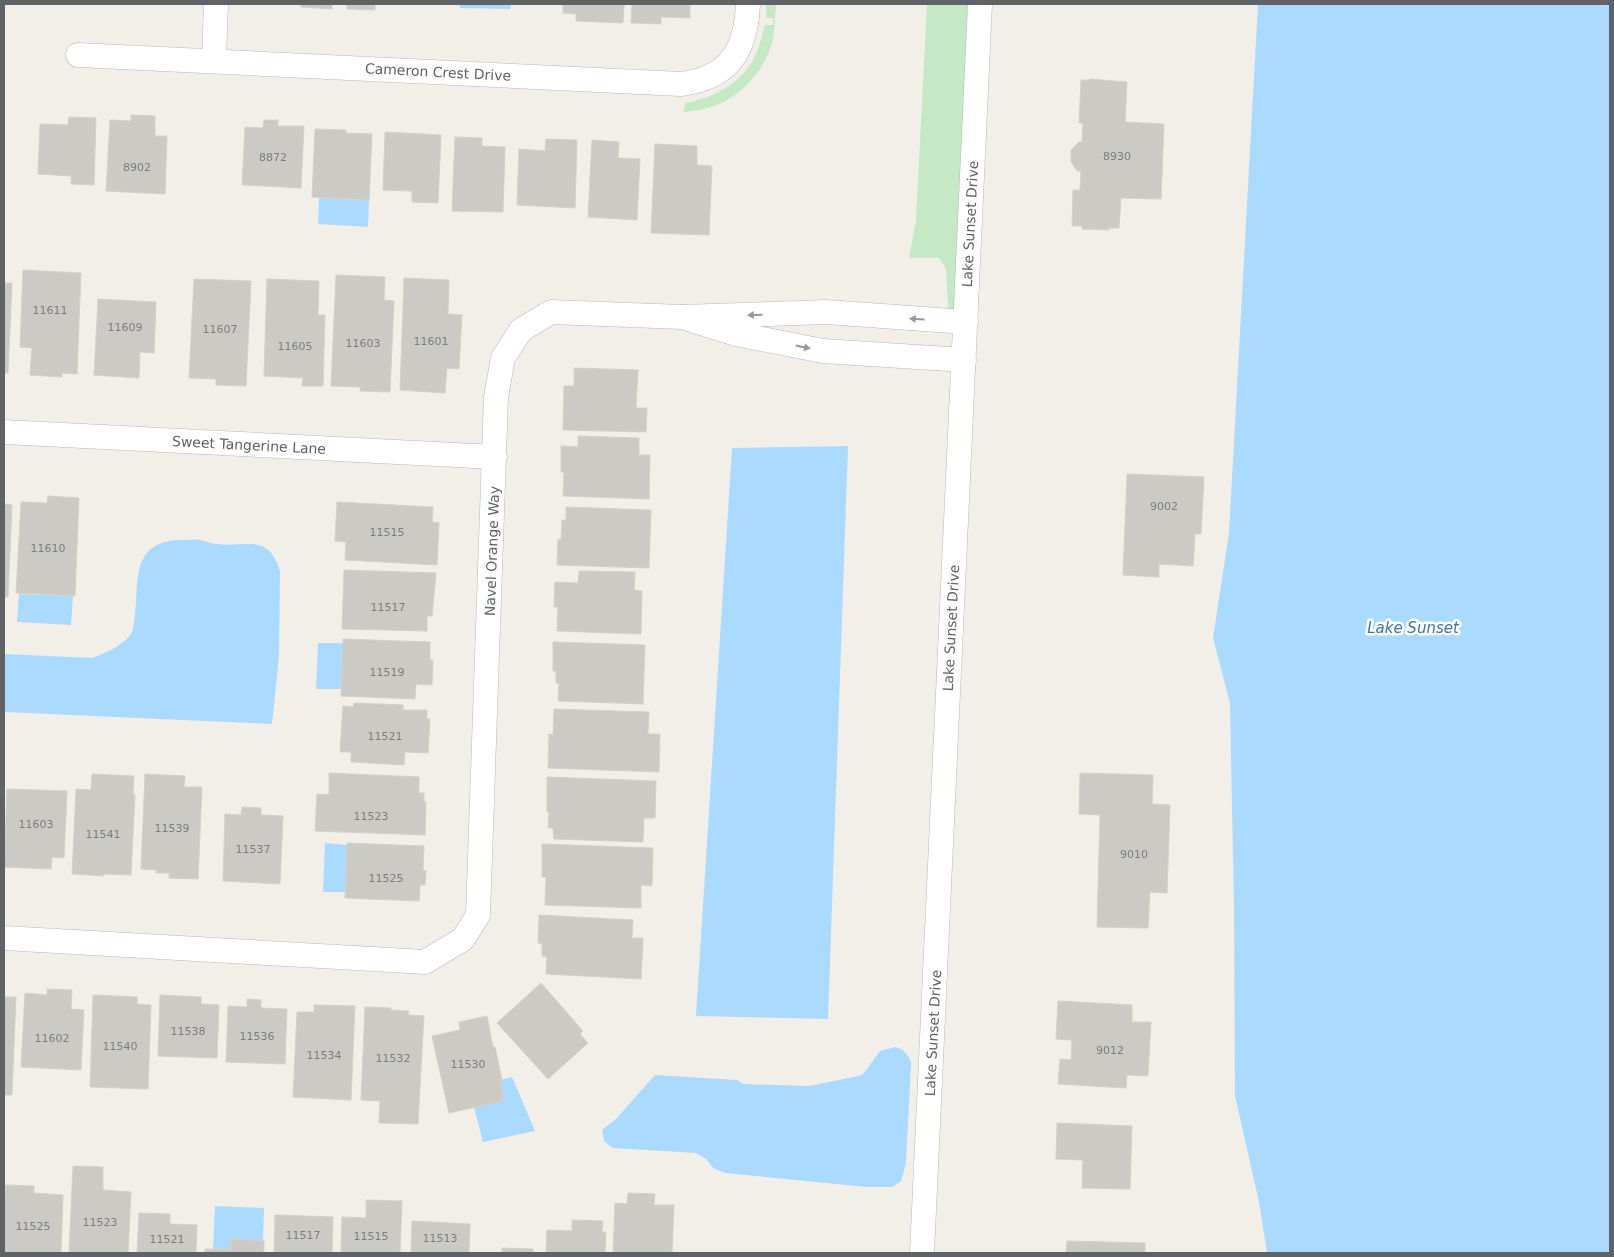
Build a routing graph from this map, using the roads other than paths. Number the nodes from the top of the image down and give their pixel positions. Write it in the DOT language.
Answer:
graph roads {
  1 [pos="216,4"];
  2 [pos="748,4"];
  3 [pos="980,4"];
  4 [pos="78,54"];
  5 [pos="214,60"];
  6 [pos="682,317"];
  7 [pos="966,322"];
  8 [pos="964,360"];
  9 [pos="4,432"];
  10 [pos="495,457"];
  11 [pos="4,938"];
  12 [pos="922,1253"];
  1 -- 5 [label="street"];
  2 -- 5 [label="street, Cameron Crest Drive"];
  3 -- 7 [label="street, Lake Sunset Drive"];
  4 -- 5 [label="street, Cameron Crest Drive"];
  7 -- 6 [label="street, one-way"];
  6 -- 8 [label="street, one-way"];
  6 -- 10 [label="street, Navel Orange Way"];
  7 -- 8 [label="street, Lake Sunset Drive"];
  8 -- 12 [label="street, Lake Sunset Drive"];
  9 -- 10 [label="street, Sweet Tangerine Lane"];
  10 -- 11 [label="street, Navel Orange Way"];
}
